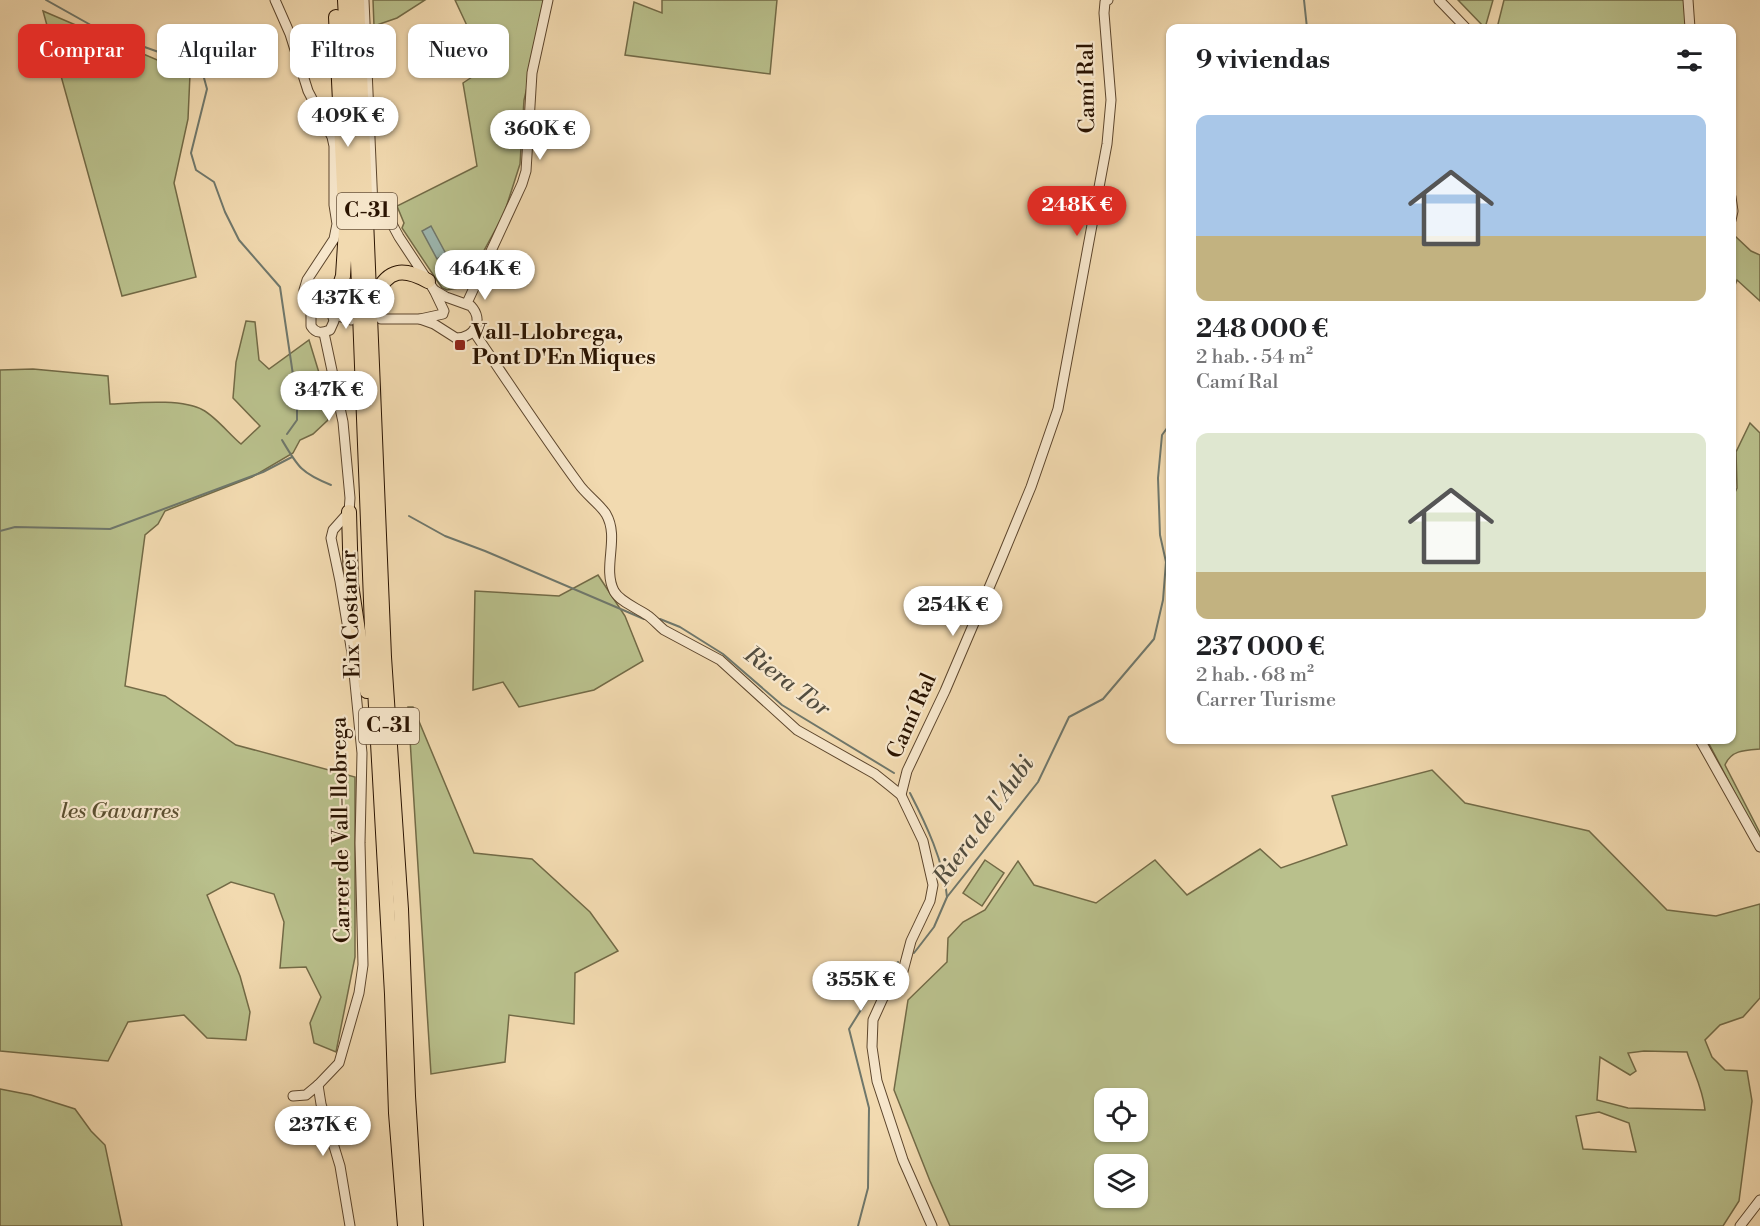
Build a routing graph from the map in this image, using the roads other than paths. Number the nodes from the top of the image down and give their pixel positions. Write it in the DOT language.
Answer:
graph roads {
  1 [pos="275,0"];
  2 [pos="336,0"];
  3 [pos="345,0"];
  4 [pos="357,0"];
  5 [pos="364,0"];
  6 [pos="548,0"];
  7 [pos="1095,0"];
  8 [pos="1438,0"];
  9 [pos="1688,0"];
  10 [pos="1106,1"];
  11 [pos="1462,24"];
  12 [pos="1690,24"];
  13 [pos="373,207"];
  14 [pos="431,286"];
  15 [pos="376,295"];
  16 [pos="462,302"];
  17 [pos="324,311"];
  18 [pos="443,313"];
  19 [pos="381,319"];
  20 [pos="420,319"];
  21 [pos="333,326"];
  22 [pos="445,331"];
  23 [pos="474,332"];
  24 [pos="324,333"];
  25 [pos="374,423"];
  26 [pos="349,512"];
  27 [pos="333,530"];
  28 [pos="349,532"];
  29 [pos="1702,744"];
  30 [pos="901,795"];
  31 [pos="381,796"];
  32 [pos="1760,847"];
  33 [pos="318,1085"];
  34 [pos="293,1095"];
  35 [pos="396,1113"];
  36 [pos="414,1199"];
  37 [pos="1760,1200"];
  38 [pos="350,1226"];
  39 [pos="397,1226"];
  40 [pos="405,1226"];
  41 [pos="416,1226"];
  42 [pos="421,1226"];
  43 [pos="932,1226"];
  44 [pos="1740,1226"];
  1 -- 17 [label="street"];
  2 -- 17 [label="highway"];
  3 -- 31 [label="highway, Eix Costaner / C-31"];
  4 -- 25 [label="highway, C-31"];
  5 -- 13 [label="street"];
  6 -- 16 [label="street"];
  7 -- 10 [label="street"];
  8 -- 11 [label="street"];
  9 -- 12 [label="street"];
  10 -- 30 [label="street, Camí Ral"];
  13 -- 14 [label="street"];
  13 -- 15 [label="highway"];
  14 -- 15 [label="highway"];
  14 -- 16 [label="street"];
  14 -- 18 [label="street"];
  15 -- 25 [label="highway"];
  16 -- 18 [label="street"];
  16 -- 23 [label="street"];
  17 -- 21 [label="street"];
  17 -- 21 [label="street"];
  17 -- 24 [label="street"];
  18 -- 20 [label="street"];
  18 -- 22 [label="street"];
  19 -- 20 [label="street"];
  20 -- 22 [label="street"];
  21 -- 24 [label="street"];
  22 -- 23 [label="street"];
  23 -- 30 [label="street"];
  24 -- 26 [label="street"];
  25 -- 36 [label="highway, C-31"];
  26 -- 27 [label="street"];
  26 -- 28 [label="highway"];
  27 -- 28 [label="street"];
  27 -- 33 [label="street, Carrer de Vall-llobrega"];
  28 -- 31 [label="highway"];
  29 -- 32 [label="street"];
  30 -- 43 [label="street, Camí Ral"];
  31 -- 35 [label="highway, Eix Costaner / C-31"];
  33 -- 34 [label="street"];
  33 -- 38 [label="street"];
  35 -- 39 [label="highway"];
  35 -- 40 [label="highway, Eix Costaner / C-31"];
  36 -- 41 [label="highway, C-31"];
  36 -- 42 [label="highway"];
  37 -- 44 [label="street"];
}
